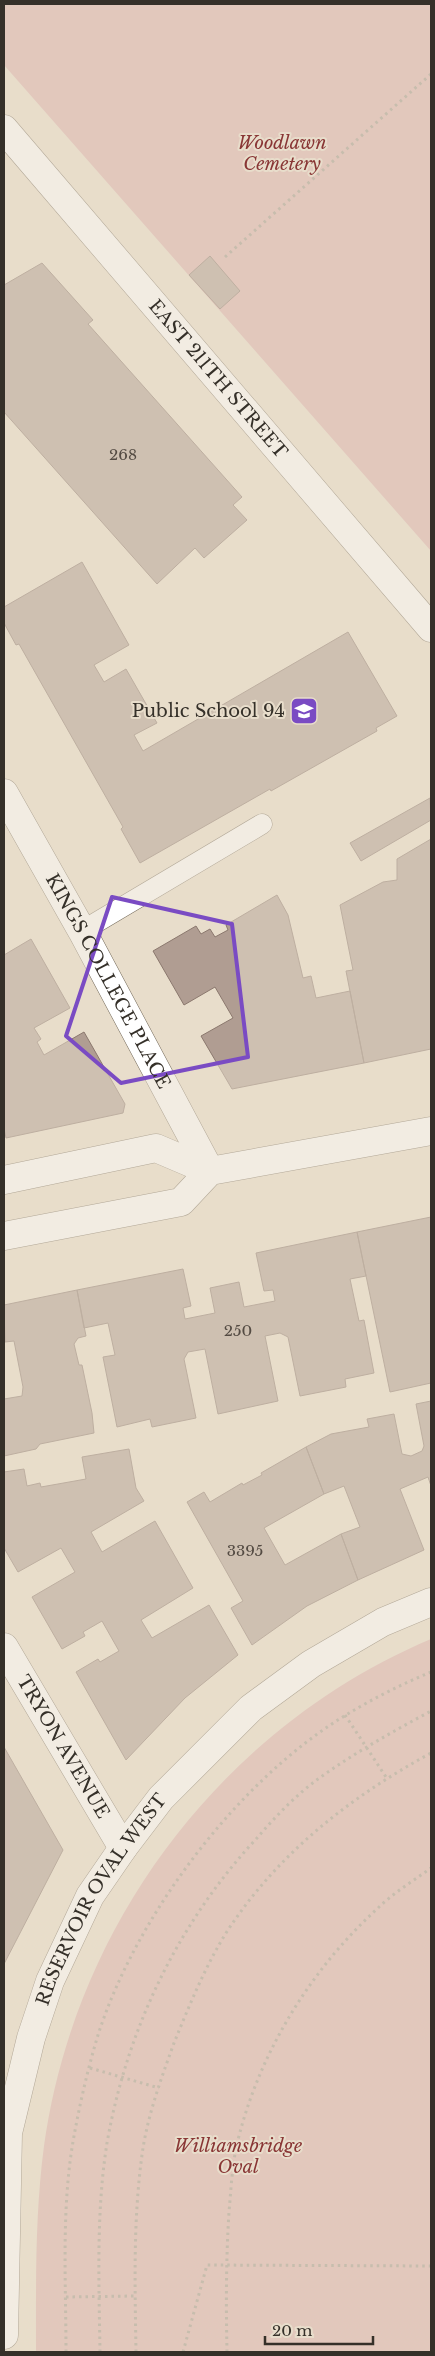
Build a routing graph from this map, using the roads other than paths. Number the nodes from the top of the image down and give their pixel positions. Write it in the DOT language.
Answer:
graph roads {
  1 [pos="4,130"];
  2 [pos="431,628"];
  3 [pos="4,793"];
  4 [pos="262,824"];
  5 [pos="82,931"];
  6 [pos="431,1130"];
  7 [pos="210,1171"];
  8 [pos="4,1180"];
  9 [pos="4,1236"];
  10 [pos="431,1602"];
  11 [pos="4,1647"];
  12 [pos="123,1848"];
  13 [pos="11,2089"];
  14 [pos="4,2335"];
  1 -- 2 [label="street, EAST 211TH STREET"];
  3 -- 5 [label="street, KINGS COLLEGE PLACE"];
  4 -- 5 [label="lane"];
  5 -- 7 [label="street, KINGS COLLEGE PLACE"];
  6 -- 7 [label="street"];
  7 -- 8 [label="street"];
  7 -- 9 [label="street"];
  10 -- 12 [label="street, RESERVOIR OVAL WEST"];
  11 -- 12 [label="street, TRYON AVENUE"];
  12 -- 13 [label="street, RESERVOIR OVAL WEST"];
  13 -- 14 [label="street, RESERVOIR OVAL WEST"];
}
